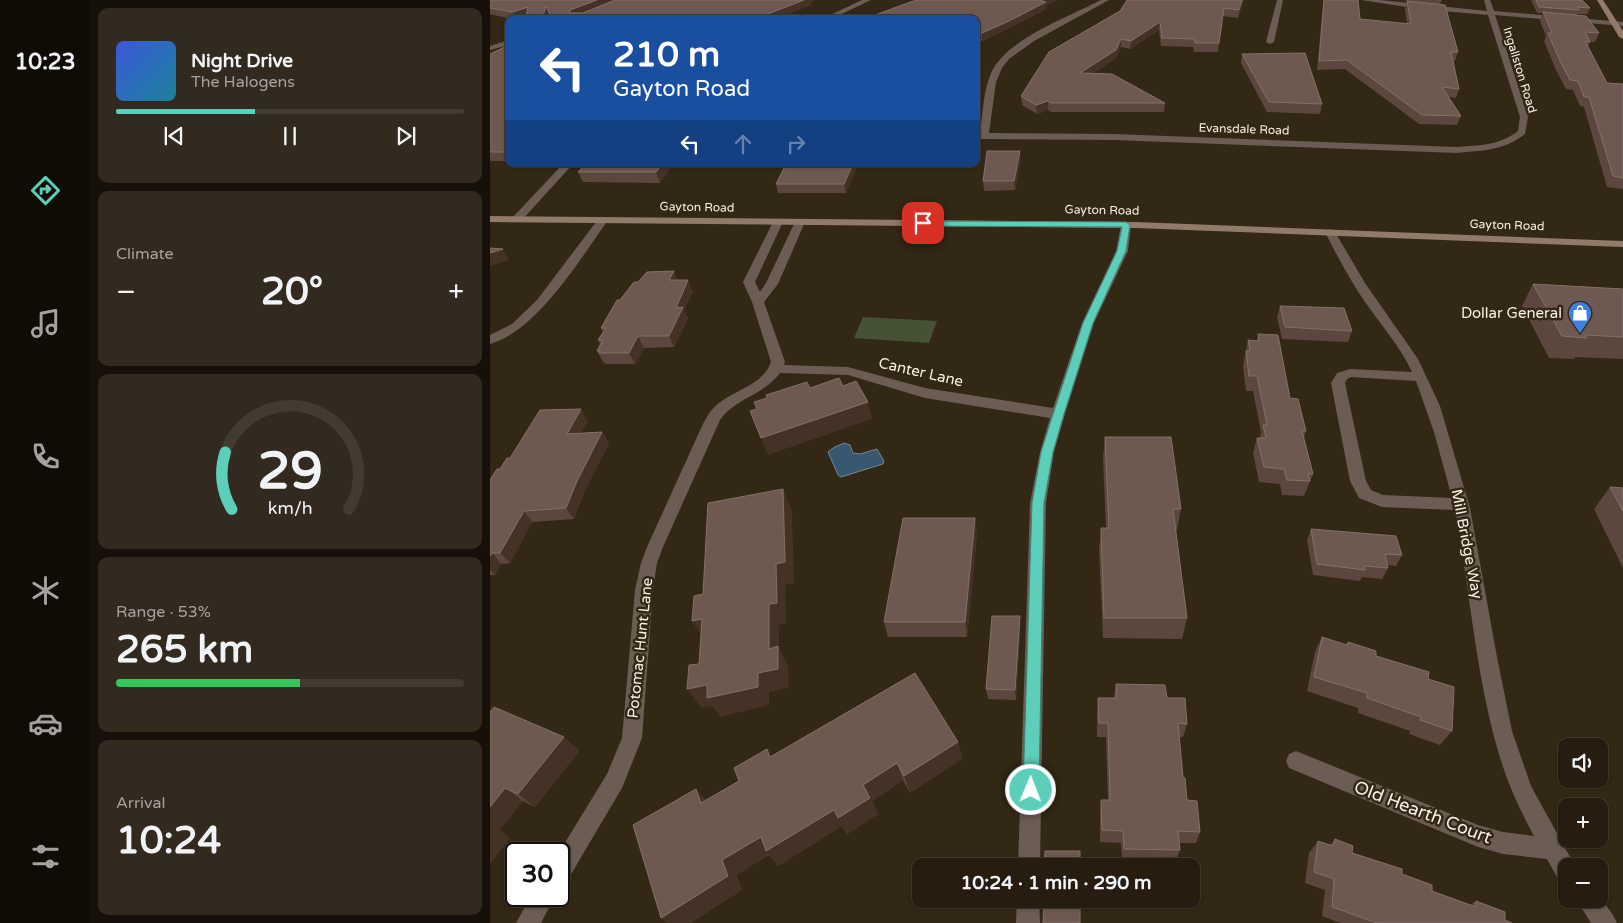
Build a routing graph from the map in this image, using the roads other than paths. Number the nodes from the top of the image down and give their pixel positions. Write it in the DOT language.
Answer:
graph roads {
  1 [pos="868,0"];
  2 [pos="1106,0"];
  3 [pos="1280,0"];
  4 [pos="1364,0"];
  5 [pos="1487,0"];
  6 [pos="1600,0"];
  7 [pos="1491,13"];
  8 [pos="834,15"];
  9 [pos="1614,23"];
  10 [pos="1623,24"];
  11 [pos="1623,37"];
  12 [pos="1270,42"];
  13 [pos="505,43"];
  14 [pos="490,48"];
  15 [pos="980,136"];
  16 [pos="1510,142"];
  17 [pos="565,167"];
  18 [pos="490,219"];
  19 [pos="517,219"];
  20 [pos="603,220"];
  21 [pos="778,222"];
  22 [pos="800,222"];
  23 [pos="1126,225"];
  24 [pos="1330,232"];
  25 [pos="1623,244"];
  26 [pos="758,302"];
  27 [pos="490,340"];
  28 [pos="776,369"];
  29 [pos="1421,377"];
  30 [pos="1058,414"];
  31 [pos="1461,504"];
  32 [pos="1296,761"];
  33 [pos="1554,849"];
  34 [pos="570,855"];
  35 [pos="1029,858"];
  36 [pos="1559,858"];
  37 [pos="537,907"];
  38 [pos="1028,908"];
  39 [pos="1594,908"];
  40 [pos="528,923"];
  41 [pos="1028,923"];
  42 [pos="1605,923"];
  1 -- 8 [label="street"];
  2 -- 15 [label="street"];
  3 -- 12 [label="street"];
  4 -- 7 [label="street"];
  5 -- 7 [label="street, Ingallston Road"];
  6 -- 9 [label="street"];
  7 -- 9 [label="street"];
  7 -- 16 [label="street, Ingallston Road"];
  9 -- 10 [label="street"];
  9 -- 11 [label="street"];
  13 -- 14 [label="street"];
  15 -- 16 [label="street, Evansdale Road"];
  17 -- 19 [label="street"];
  18 -- 19 [label="street, Gayton Road"];
  19 -- 20 [label="street, Gayton Road"];
  20 -- 21 [label="street, Gayton Road"];
  20 -- 27 [label="street"];
  21 -- 22 [label="street, Gayton Road"];
  21 -- 26 [label="street"];
  22 -- 23 [label="street, Gayton Road"];
  22 -- 26 [label="street"];
  23 -- 24 [label="street, Gayton Road"];
  23 -- 30 [label="street"];
  24 -- 25 [label="street, Gayton Road"];
  24 -- 29 [label="street, Mill Bridge Way"];
  26 -- 28 [label="street"];
  28 -- 30 [label="street, Canter Lane"];
  28 -- 34 [label="street, Potomac Hunt Lane"];
  29 -- 31 [label="street, Mill Bridge Way"];
  29 -- 31 [label="street"];
  30 -- 35 [label="street"];
  31 -- 33 [label="street, Mill Bridge Way"];
  32 -- 33 [label="street, Old Hearth Court"];
  33 -- 36 [label="street, Mill Bridge Way"];
  37 -- 40 [label="street"];
  38 -- 41 [label="street"];
  39 -- 42 [label="street"];
}
